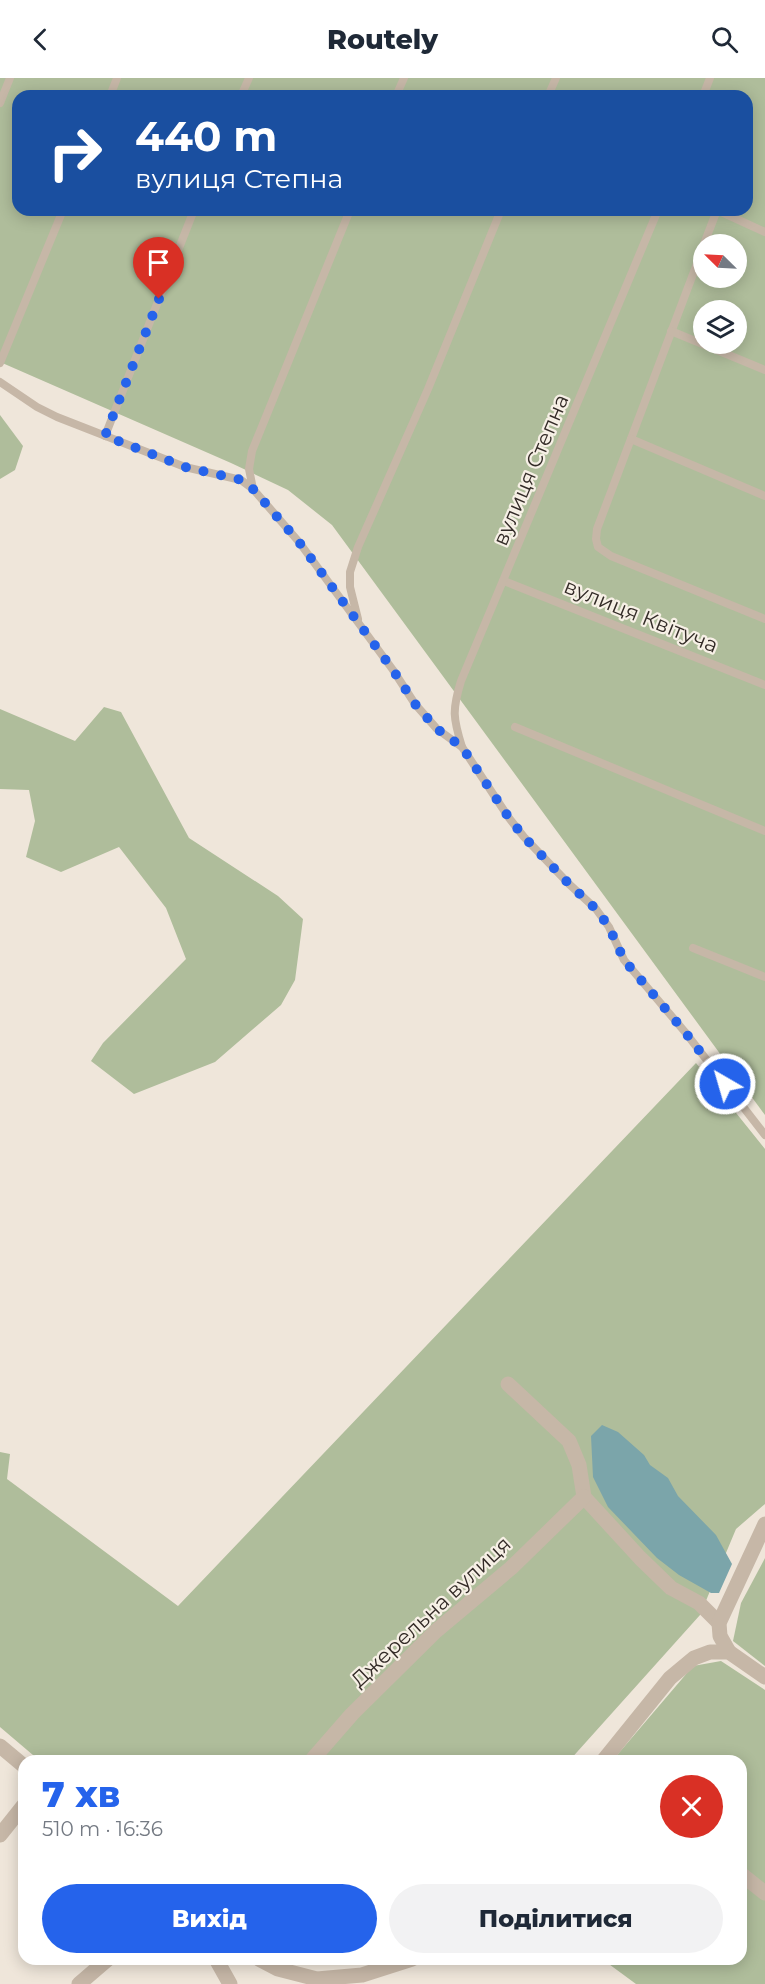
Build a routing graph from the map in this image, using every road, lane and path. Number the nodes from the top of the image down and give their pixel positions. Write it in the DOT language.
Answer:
graph roads {
  1 [pos="10,78"];
  2 [pos="0,103"];
  3 [pos="61,216"];
  4 [pos="192,216"];
  5 [pos="348,216"];
  6 [pos="499,216"];
  7 [pos="656,216"];
  8 [pos="715,216"];
  9 [pos="730,216"];
  10 [pos="765,232"];
  11 [pos="708,234"];
  12 [pos="693,274"];
  13 [pos="671,331"];
  14 [pos="0,363"];
  15 [pos="765,370"];
  16 [pos="0,382"];
  17 [pos="105,436"];
  18 [pos="631,439"];
  19 [pos="253,489"];
  20 [pos="765,496"];
  21 [pos="504,581"];
  22 [pos="765,619"];
  23 [pos="359,623"];
  24 [pos="765,686"];
  25 [pos="515,728"];
  26 [pos="462,747"];
  27 [pos="765,831"];
  28 [pos="693,948"];
  29 [pos="765,977"];
  30 [pos="765,1135"];
  31 [pos="508,1384"];
  32 [pos="584,1497"];
  33 [pos="765,1524"];
  34 [pos="719,1623"];
  35 [pos="729,1652"];
  36 [pos="765,1677"];
  37 [pos="0,1746"];
  38 [pos="316,1755"];
  39 [pos="608,1755"];
  40 [pos="18,1761"];
  41 [pos="18,1812"];
  42 [pos="0,1835"];
  43 [pos="747,1879"];
  44 [pos="765,1893"];
  45 [pos="101,1965"];
  46 [pos="219,1965"];
  47 [pos="270,1965"];
  48 [pos="393,1965"];
  49 [pos="79,1984"];
  50 [pos="230,1984"];
  1 -- 2 [label="lane"];
  3 -- 14 [label="lane"];
  4 -- 17 [label="lane"];
  5 -- 19 [label="lane"];
  6 -- 23 [label="lane"];
  7 -- 21 [label="lane, вулиця Степна"];
  8 -- 11 [label="lane"];
  9 -- 10 [label="lane"];
  12 -- 13 [label="lane"];
  13 -- 15 [label="lane"];
  13 -- 18 [label="lane"];
  16 -- 17 [label="lane"];
  17 -- 19 [label="lane"];
  18 -- 20 [label="lane"];
  18 -- 22 [label="lane"];
  19 -- 23 [label="lane"];
  21 -- 24 [label="lane, вулиця Квітуча"];
  21 -- 26 [label="lane, вулиця Степна"];
  23 -- 26 [label="lane"];
  25 -- 27 [label="lane"];
  26 -- 30 [label="lane"];
  28 -- 29 [label="lane"];
  31 -- 32 [label="street"];
  32 -- 34 [label="street"];
  32 -- 38 [label="street, Джерельна вулиця"];
  33 -- 34 [label="street"];
  34 -- 35 [label="street"];
  35 -- 36 [label="street"];
  35 -- 39 [label="street"];
  37 -- 40 [label="street"];
  41 -- 42 [label="street"];
  43 -- 44 [label="street"];
  45 -- 49 [label="street"];
  46 -- 50 [label="street"];
  47 -- 48 [label="street"];
}
